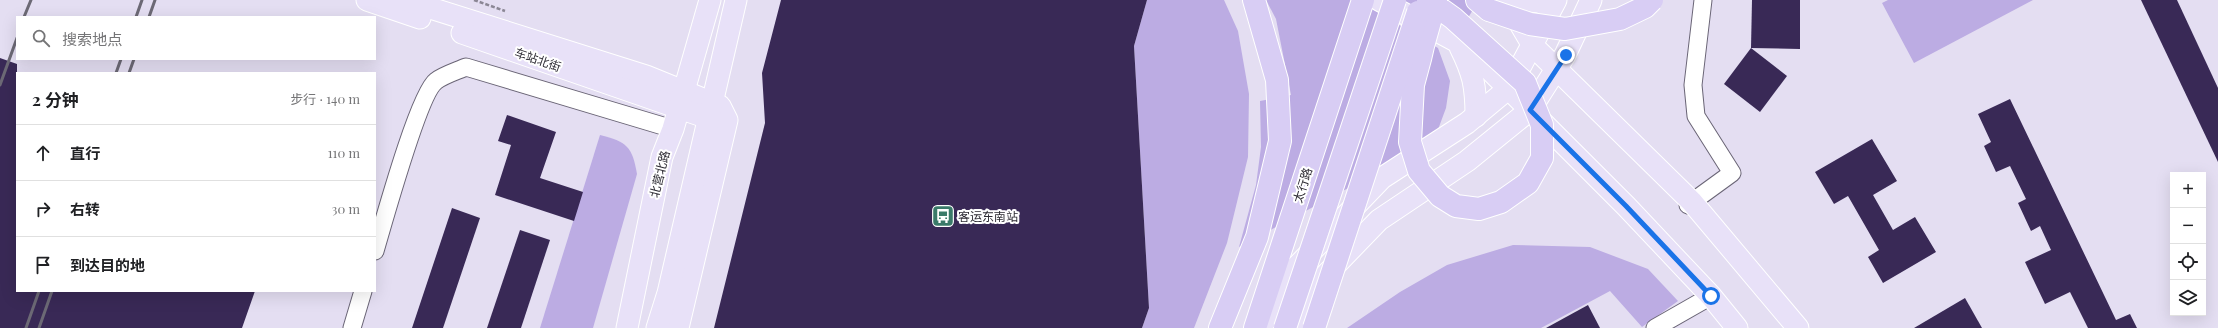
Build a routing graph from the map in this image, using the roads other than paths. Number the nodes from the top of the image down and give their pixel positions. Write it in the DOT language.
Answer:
graph roads {
  1 [pos="367,0"];
  2 [pos="405,0"];
  3 [pos="710,0"];
  4 [pos="736,0"];
  5 [pos="1254,0"];
  6 [pos="1363,0"];
  7 [pos="1379,0"];
  8 [pos="1395,0"];
  9 [pos="1421,0"];
  10 [pos="1428,0"];
  11 [pos="1436,0"];
  12 [pos="1476,0"];
  13 [pos="1506,0"];
  14 [pos="1520,0"];
  15 [pos="1543,0"];
  16 [pos="1556,0"];
  17 [pos="1591,0"];
  18 [pos="1652,0"];
  19 [pos="1702,0"];
  20 [pos="1457,41"];
  21 [pos="1533,46"];
  22 [pos="1556,69"];
  23 [pos="1509,88"];
  24 [pos="682,100"];
  25 [pos="1530,110"];
  26 [pos="710,111"];
  27 [pos="1476,116"];
  28 [pos="673,129"];
  29 [pos="662,157"];
  30 [pos="698,164"];
  31 [pos="1694,200"];
  32 [pos="376,247"];
  33 [pos="1267,291"];
  34 [pos="363,292"];
  35 [pos="1711,296"];
  36 [pos="352,328"];
  37 [pos="627,328"];
  38 [pos="657,328"];
  39 [pos="678,328"];
  40 [pos="1220,328"];
  41 [pos="1250,328"];
  42 [pos="1255,328"];
  43 [pos="1263,328"];
  44 [pos="1285,328"];
  45 [pos="1297,328"];
  46 [pos="1314,328"];
  47 [pos="1655,328"];
  48 [pos="1737,328"];
  49 [pos="1798,328"];
  1 -- 24 [label="main road, 车站北街"];
  2 -- 24 [label="main road"];
  3 -- 24 [label="main road, 北营北路"];
  4 -- 26 [label="main road"];
  5 -- 40 [label="highway"];
  6 -- 33 [label="highway, 太行路"];
  7 -- 20 [label="main road"];
  8 -- 44 [label="highway, bridge"];
  9 -- 46 [label="highway, bridge"];
  10 -- 11 [label="highway, bridge"];
  12 -- 18 [label="highway, bridge"];
  13 -- 21 [label="main road"];
  14 -- 15 [label="main road"];
  16 -- 21 [label="main road"];
  17 -- 22 [label="main road"];
  19 -- 31 [label="street"];
  20 -- 23 [label="main road"];
  20 -- 27 [label="main road"];
  21 -- 22 [label="main road"];
  21 -- 23 [label="main road"];
  22 -- 25 [label="main road"];
  22 -- 31 [label="main road"];
  23 -- 25 [label="main road"];
  23 -- 27 [label="main road"];
  24 -- 26 [label="main road, 车站北街"];
  24 -- 28 [label="main road, 北营北路"];
  25 -- 35 [label="main road"];
  25 -- 45 [label="main road"];
  26 -- 30 [label="main road"];
  26 -- 39 [label="main road"];
  27 -- 43 [label="main road"];
  28 -- 29 [label="main road, 北营北路"];
  28 -- 32 [label="street"];
  29 -- 30 [label="main road"];
  29 -- 37 [label="main road, 北营北路"];
  30 -- 38 [label="main road"];
  31 -- 49 [label="main road"];
  33 -- 41 [label="highway"];
  33 -- 42 [label="highway, 太行路"];
  34 -- 36 [label="street"];
  35 -- 47 [label="street"];
  35 -- 48 [label="main road"];
}
